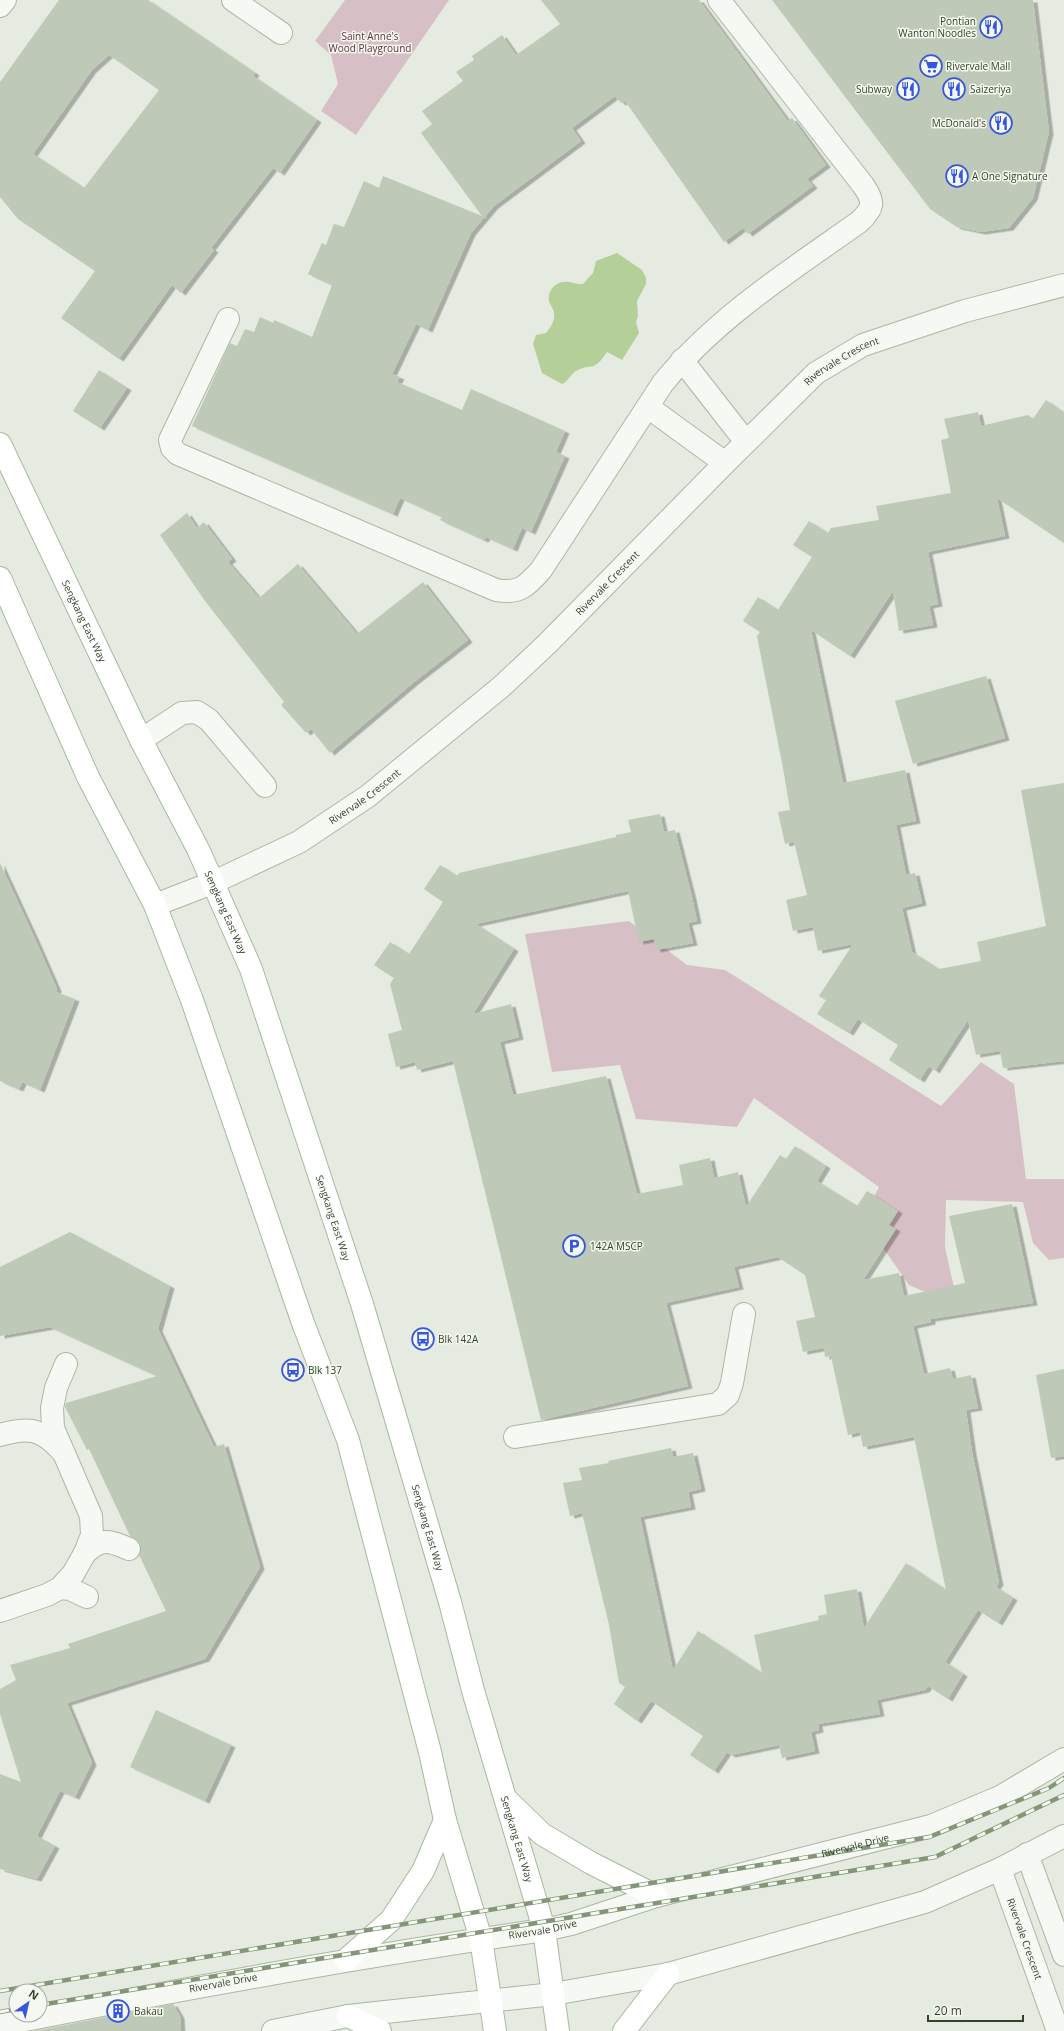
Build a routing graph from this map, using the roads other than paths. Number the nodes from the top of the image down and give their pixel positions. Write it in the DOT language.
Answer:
graph roads {
  1 [pos="5,0"];
  2 [pos="233,0"];
  3 [pos="719,0"];
  4 [pos="0,6"];
  5 [pos="281,32"];
  6 [pos="1064,285"];
  7 [pos="228,319"];
  8 [pos="682,360"];
  9 [pos="648,407"];
  10 [pos="746,442"];
  11 [pos="0,444"];
  12 [pos="725,463"];
  13 [pos="0,578"];
  14 [pos="141,740"];
  15 [pos="265,786"];
  16 [pos="212,883"];
  17 [pos="155,905"];
  18 [pos="744,1314"];
  19 [pos="66,1364"];
  20 [pos="0,1435"];
  21 [pos="515,1437"];
  22 [pos="63,1451"];
  23 [pos="129,1549"];
  24 [pos="85,1553"];
  25 [pos="60,1588"];
  26 [pos="87,1597"];
  27 [pos="0,1611"];
  28 [pos="1064,1759"];
  29 [pos="506,1799"];
  30 [pos="445,1820"];
  31 [pos="1064,1836"];
  32 [pos="1027,1854"];
  33 [pos="1000,1869"];
  34 [pos="656,1896"];
  35 [pos="544,1930"];
  36 [pos="481,1939"];
  37 [pos="1064,1955"];
  38 [pos="346,1960"];
  39 [pos="668,1974"];
  40 [pos="553,1994"];
  41 [pos="491,1999"];
  42 [pos="348,2016"];
  43 [pos="0,2025"];
  44 [pos="273,2031"];
  45 [pos="380,2031"];
  46 [pos="495,2031"];
  47 [pos="558,2031"];
  48 [pos="624,2031"];
  49 [pos="1058,2031"];
  1 -- 4 [label="street"];
  2 -- 5 [label="street"];
  3 -- 8 [label="street"];
  6 -- 10 [label="street, Rivervale Crescent"];
  7 -- 9 [label="street"];
  8 -- 9 [label="street"];
  8 -- 10 [label="street"];
  9 -- 12 [label="street"];
  10 -- 12 [label="street, Rivervale Crescent"];
  11 -- 14 [label="main road, Sengkang East Way"];
  12 -- 16 [label="street, Rivervale Crescent"];
  13 -- 17 [label="main road"];
  14 -- 15 [label="street"];
  14 -- 16 [label="main road, Sengkang East Way"];
  16 -- 17 [label="street, Rivervale Crescent"];
  16 -- 29 [label="main road, Sengkang East Way"];
  17 -- 30 [label="main road"];
  18 -- 21 [label="street"];
  19 -- 22 [label="street"];
  20 -- 22 [label="street"];
  22 -- 24 [label="street"];
  23 -- 24 [label="street"];
  24 -- 25 [label="street"];
  25 -- 26 [label="street"];
  25 -- 27 [label="street"];
  28 -- 34 [label="street, Rivervale Drive"];
  29 -- 34 [label="main road"];
  29 -- 35 [label="main road, Sengkang East Way"];
  30 -- 36 [label="main road"];
  30 -- 38 [label="main road"];
  31 -- 32 [label="street"];
  32 -- 33 [label="street"];
  32 -- 37 [label="street"];
  33 -- 39 [label="street"];
  33 -- 49 [label="street, Rivervale Crescent"];
  34 -- 35 [label="street, Rivervale Drive"];
  35 -- 36 [label="street, Rivervale Drive"];
  35 -- 40 [label="main road, Sengkang East Way"];
  36 -- 38 [label="street, Rivervale Drive"];
  36 -- 41 [label="main road"];
  38 -- 43 [label="street, Rivervale Drive"];
  39 -- 40 [label="street"];
  39 -- 48 [label="main road"];
  40 -- 41 [label="street"];
  40 -- 47 [label="main road, Sengkang East Way"];
  41 -- 42 [label="street"];
  41 -- 46 [label="main road"];
  42 -- 44 [label="street"];
  42 -- 45 [label="main road"];
}
